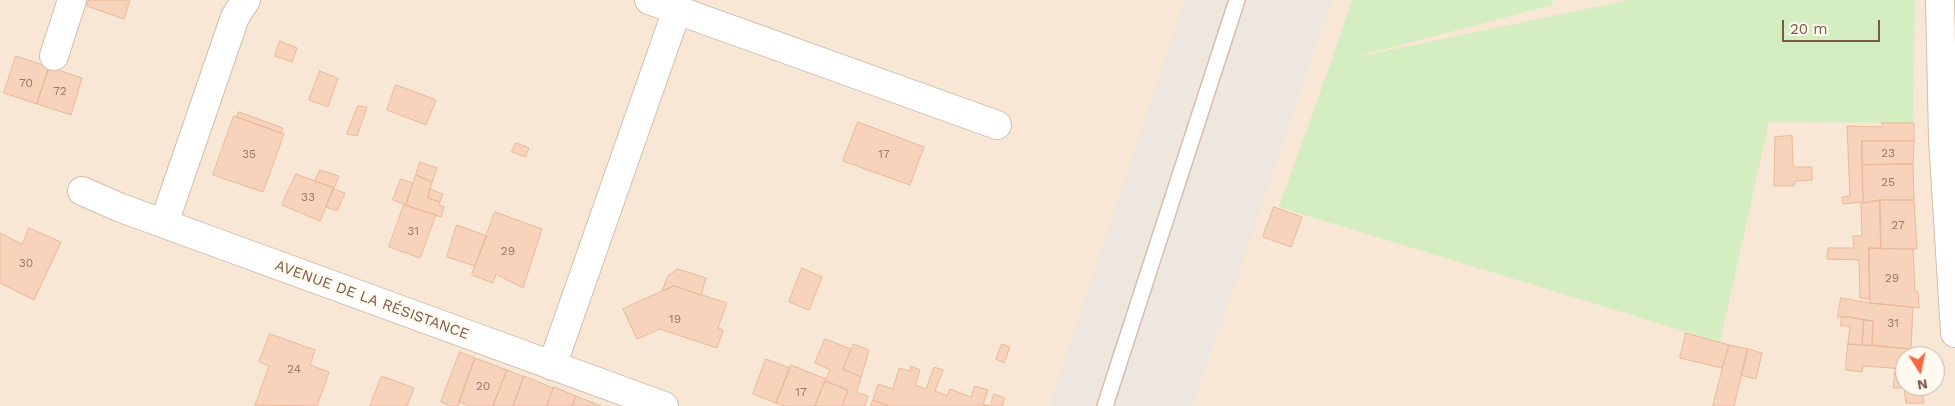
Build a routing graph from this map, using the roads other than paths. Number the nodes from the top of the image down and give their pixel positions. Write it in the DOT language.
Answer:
graph roads {
  1 [pos="72,0"];
  2 [pos="246,0"];
  3 [pos="649,0"];
  4 [pos="1237,0"];
  5 [pos="1940,0"];
  6 [pos="677,10"];
  7 [pos="54,56"];
  8 [pos="997,125"];
  9 [pos="82,191"];
  10 [pos="164,223"];
  11 [pos="1955,333"];
  12 [pos="552,366"];
  13 [pos="664,406"];
  14 [pos="1105,406"];
  1 -- 7 [label="street"];
  2 -- 10 [label="street"];
  3 -- 6 [label="street"];
  4 -- 14 [label="lane"];
  5 -- 11 [label="street"];
  6 -- 8 [label="street"];
  6 -- 12 [label="street"];
  9 -- 10 [label="street, AVENUE DE LA RÉSISTANCE"];
  10 -- 12 [label="street, AVENUE DE LA RÉSISTANCE"];
  12 -- 13 [label="street, AVENUE DE LA RÉSISTANCE"];
}
